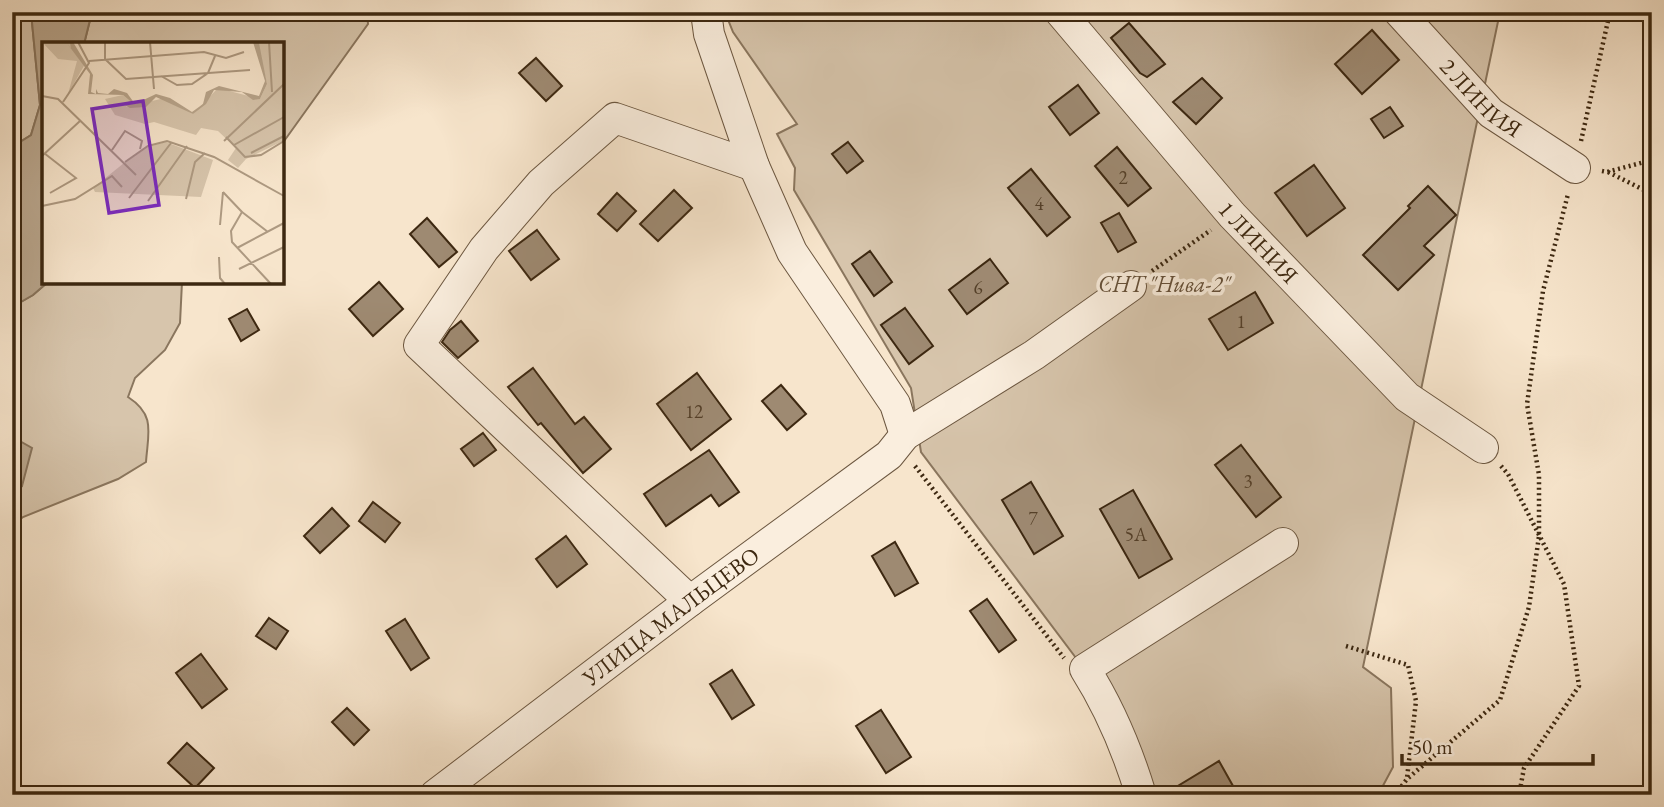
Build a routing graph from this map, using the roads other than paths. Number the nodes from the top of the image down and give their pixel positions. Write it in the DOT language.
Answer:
graph roads {
  1 [pos="706,12"];
  2 [pos="1060,12"];
  3 [pos="1399,12"];
  4 [pos="754,166"];
  5 [pos="1575,168"];
  6 [pos="1131,286"];
  7 [pos="905,435"];
  8 [pos="1483,448"];
  9 [pos="1283,543"];
  10 [pos="690,601"];
  11 [pos="435,795"];
  12 [pos="1142,795"];
  1 -- 4 [label="street"];
  2 -- 8 [label="street, 1 ЛИНИЯ"];
  3 -- 5 [label="street, 2 ЛИНИЯ"];
  4 -- 7 [label="street"];
  4 -- 10 [label="street"];
  6 -- 7 [label="street, УЛИЦА МАЛЬЦЕВО"];
  7 -- 10 [label="street, УЛИЦА МАЛЬЦЕВО"];
  9 -- 12 [label="street"];
  10 -- 11 [label="street, УЛИЦА МАЛЬЦЕВО"];
}
